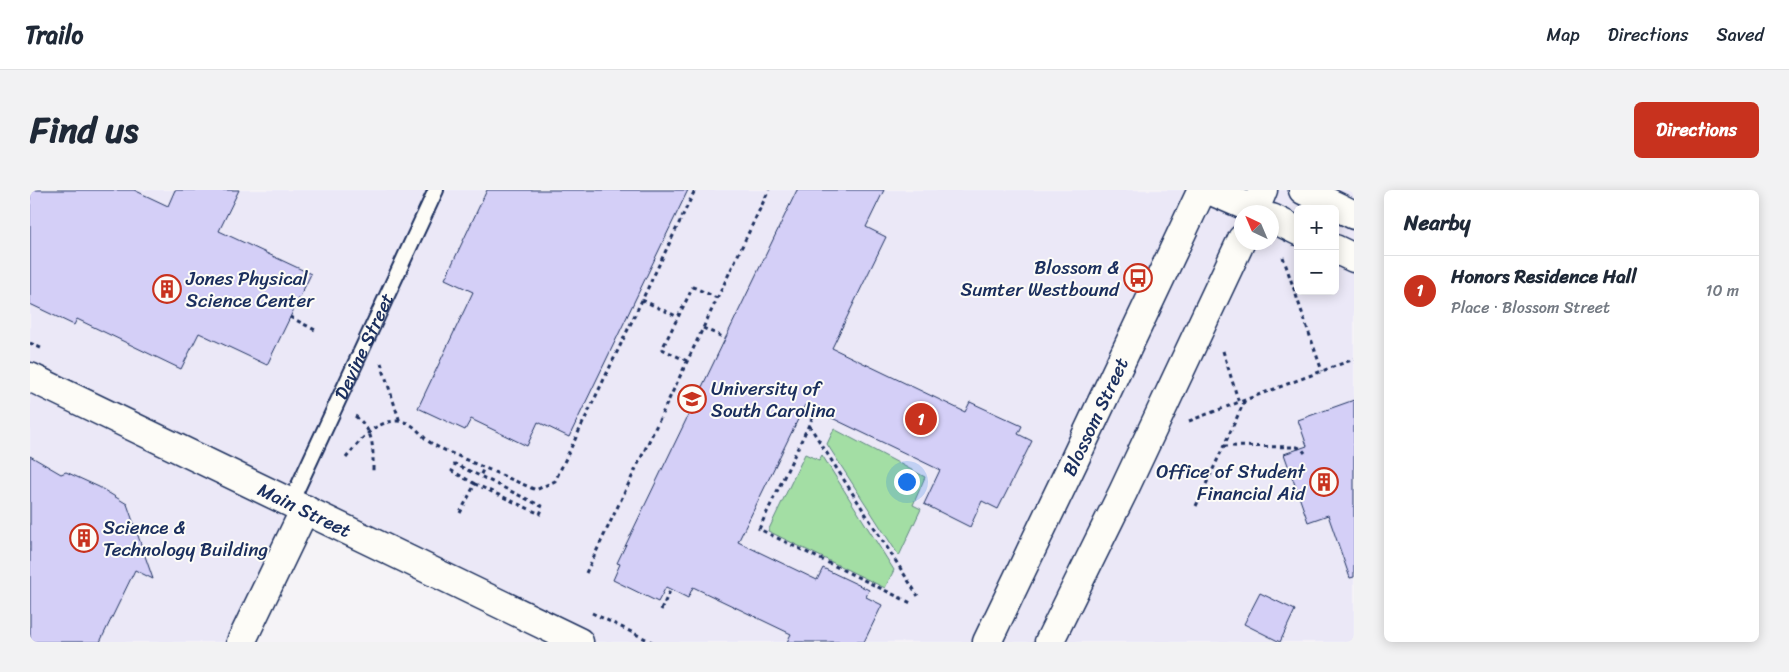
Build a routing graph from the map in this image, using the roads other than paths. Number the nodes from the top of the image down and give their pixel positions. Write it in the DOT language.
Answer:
graph roads {
  1 [pos="436,190"];
  2 [pos="1202,190"];
  3 [pos="1209,190"];
  4 [pos="1303,190"];
  5 [pos="1250,205"];
  6 [pos="1354,215"];
  7 [pos="1279,220"];
  8 [pos="1294,229"];
  9 [pos="1237,250"];
  10 [pos="1337,250"];
  11 [pos="1354,258"];
  12 [pos="30,376"];
  13 [pos="298,505"];
  14 [pos="241,642"];
  15 [pos="579,642"];
  16 [pos="987,642"];
  17 [pos="1049,642"];
  1 -- 13 [label="lane, Devine Street"];
  2 -- 16 [label="main road, Blossom Street"];
  3 -- 5 [label="main road"];
  4 -- 6 [label="main road"];
  7 -- 8 [label="main road"];
  9 -- 17 [label="main road"];
  10 -- 11 [label="main road"];
  12 -- 13 [label="main road, Main Street"];
  13 -- 14 [label="main road, Devine Street"];
  13 -- 15 [label="main road, Main Street"];
}
